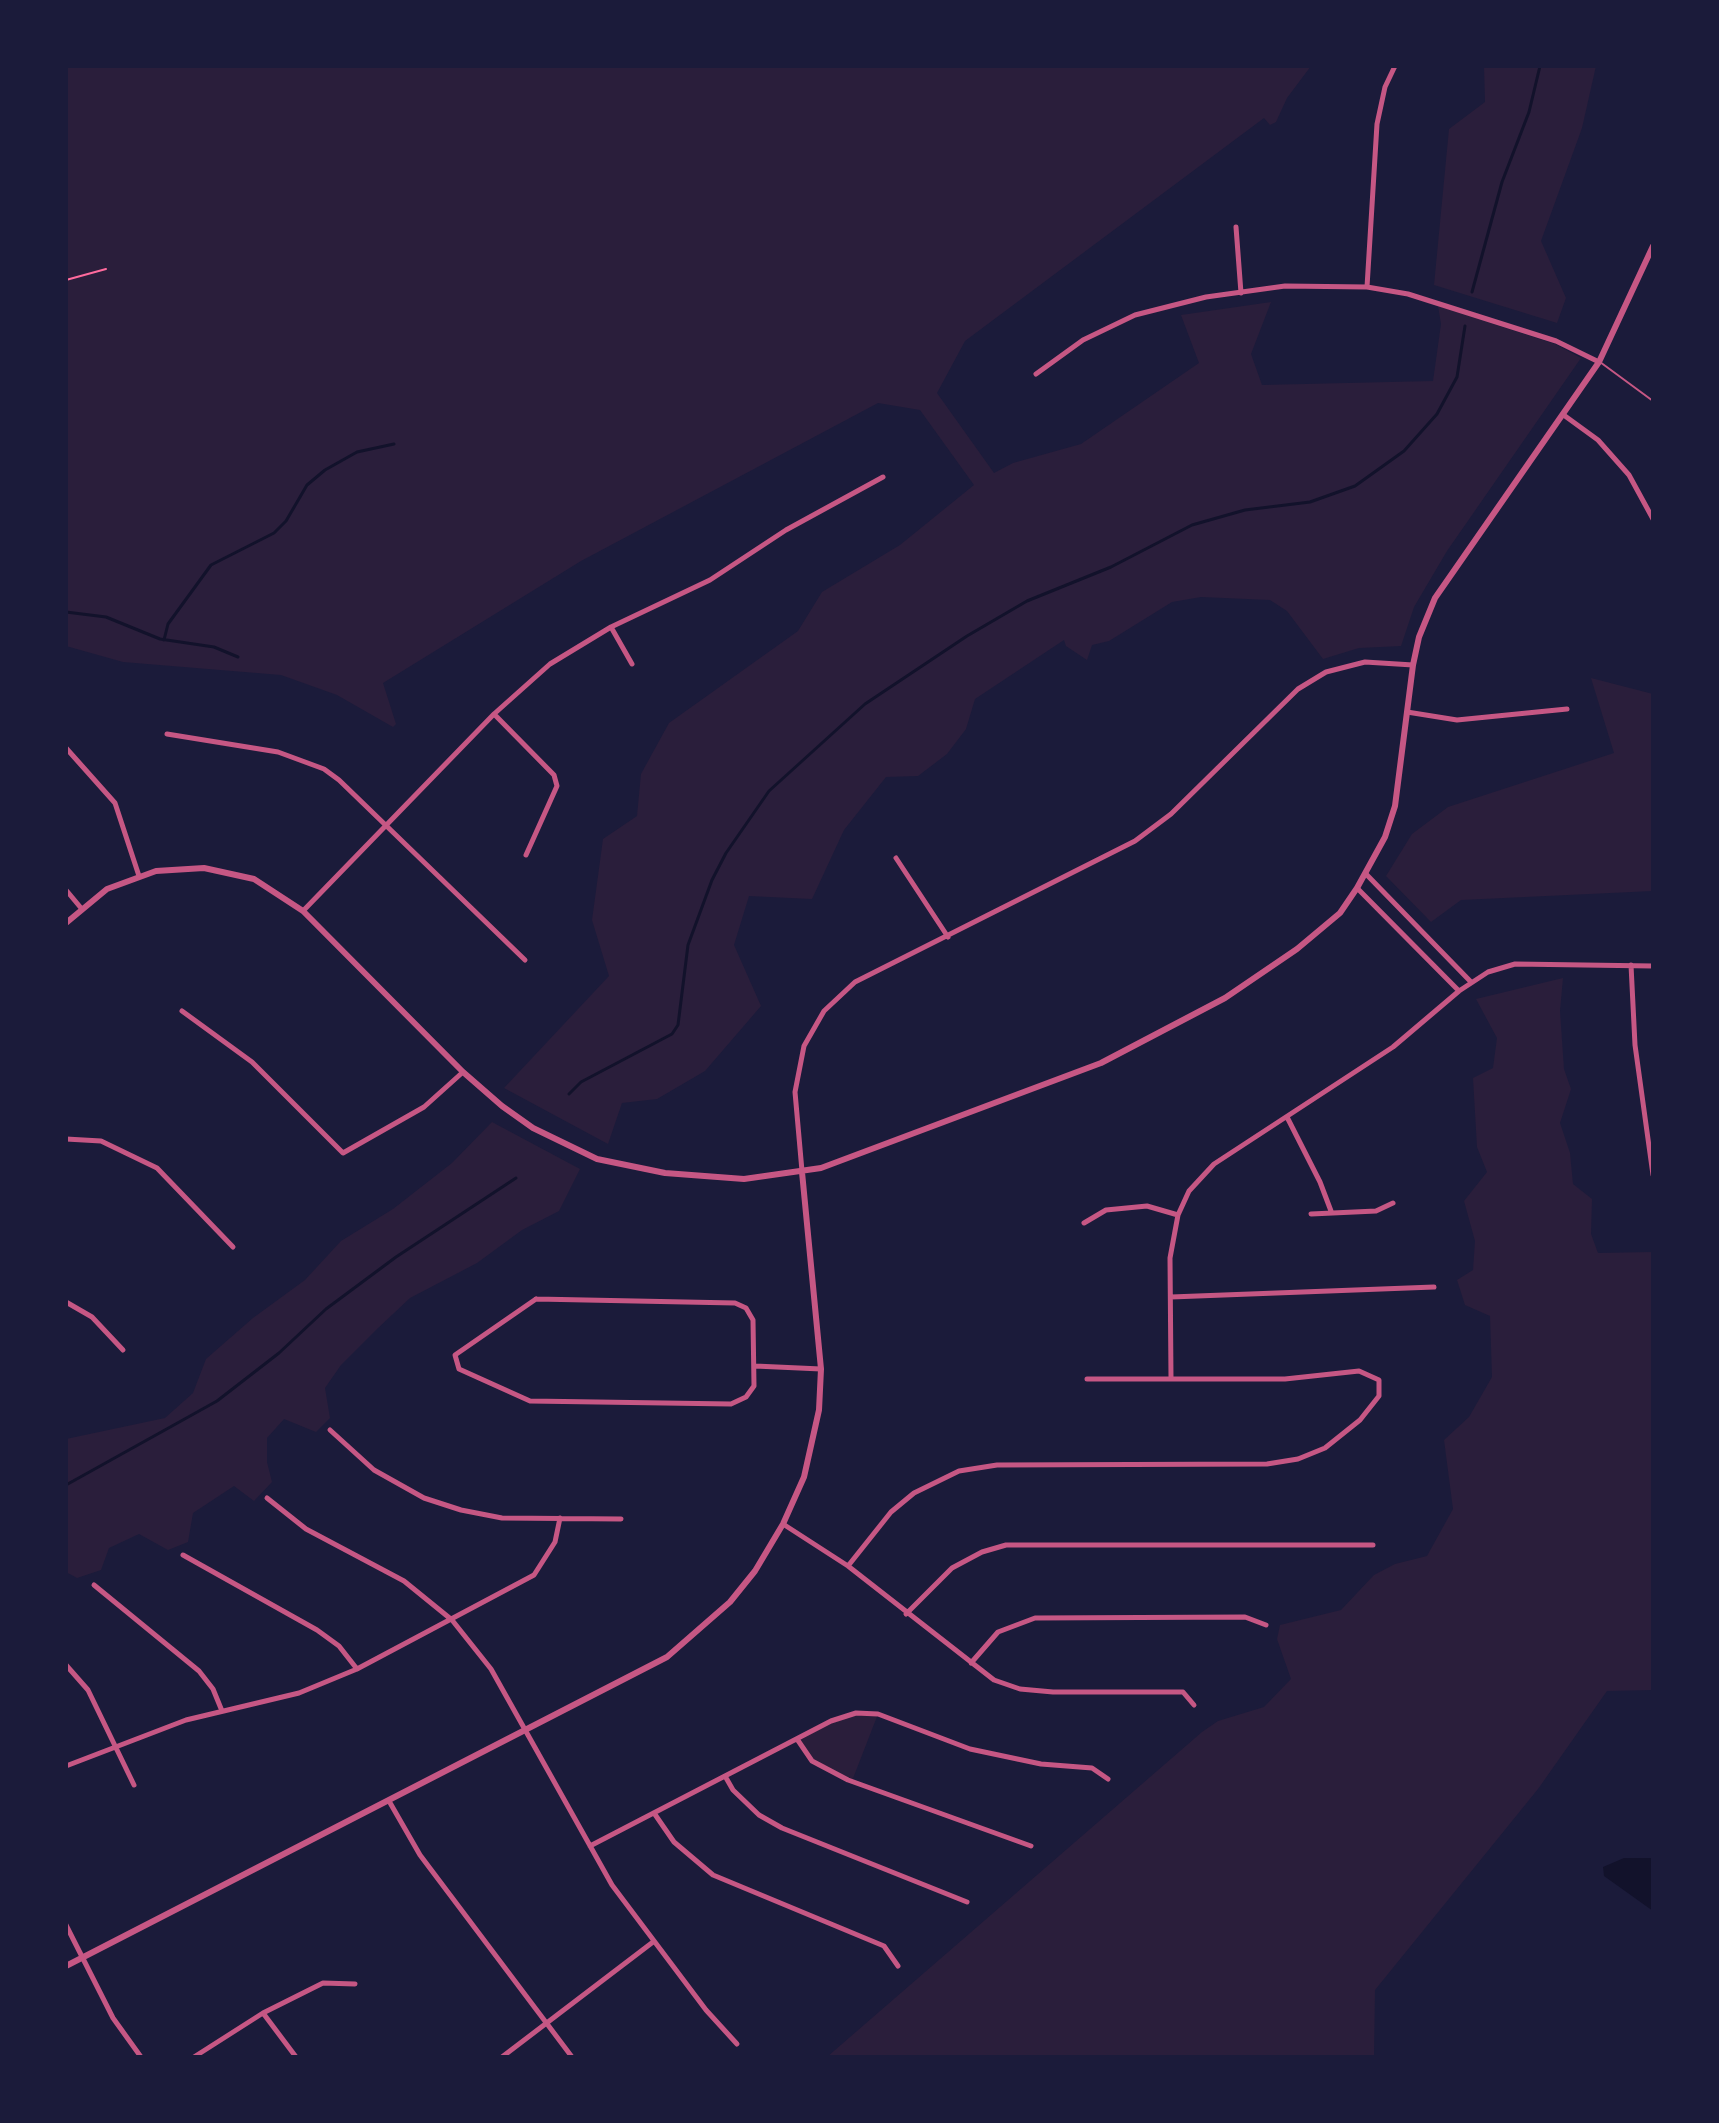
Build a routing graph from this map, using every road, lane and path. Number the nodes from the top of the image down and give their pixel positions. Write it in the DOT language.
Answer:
graph roads {
  1 [pos="1395,66"];
  2 [pos="1236,227"];
  3 [pos="1653,246"];
  4 [pos="106,269"];
  5 [pos="66,280"];
  6 [pos="1367,287"];
  7 [pos="1241,293"];
  8 [pos="1599,362"];
  9 [pos="1036,374"];
  10 [pos="1653,401"];
  11 [pos="1565,416"];
  12 [pos="883,477"];
  13 [pos="1653,519"];
  14 [pos="611,627"];
  15 [pos="632,664"];
  16 [pos="1413,665"];
  17 [pos="1567,709"];
  18 [pos="1407,712"];
  19 [pos="494,714"];
  20 [pos="167,734"];
  21 [pos="66,748"];
  22 [pos="387,825"];
  23 [pos="526,855"];
  24 [pos="896,858"];
  25 [pos="1366,874"];
  26 [pos="139,876"];
  27 [pos="1357,888"];
  28 [pos="66,890"];
  29 [pos="81,908"];
  30 [pos="303,911"];
  31 [pos="66,923"];
  32 [pos="948,937"];
  33 [pos="525,960"];
  34 [pos="1631,965"];
  35 [pos="1653,966"];
  36 [pos="1471,982"];
  37 [pos="1459,991"];
  38 [pos="182,1011"];
  39 [pos="463,1072"];
  40 [pos="1287,1117"];
  41 [pos="66,1139"];
  42 [pos="802,1172"];
  43 [pos="1653,1175"];
  44 [pos="1393,1203"];
  45 [pos="1331,1211"];
  46 [pos="1311,1214"];
  47 [pos="1178,1215"];
  48 [pos="1084,1223"];
  49 [pos="233,1247"];
  50 [pos="1434,1287"];
  51 [pos="1171,1297"];
  52 [pos="66,1302"];
  53 [pos="123,1350"];
  54 [pos="755,1366"];
  55 [pos="821,1369"];
  56 [pos="1171,1378"];
  57 [pos="1087,1379"];
  58 [pos="330,1430"];
  59 [pos="267,1498"];
  60 [pos="560,1518"];
  61 [pos="621,1519"];
  62 [pos="783,1524"];
  63 [pos="1373,1545"];
  64 [pos="183,1555"];
  65 [pos="848,1566"];
  66 [pos="94,1585"];
  67 [pos="906,1614"];
  68 [pos="452,1620"];
  69 [pos="1266,1625"];
  70 [pos="971,1663"];
  71 [pos="66,1665"];
  72 [pos="357,1669"];
  73 [pos="1194,1705"];
  74 [pos="222,1711"];
  75 [pos="527,1730"];
  76 [pos="797,1739"];
  77 [pos="118,1745"];
  78 [pos="66,1766"];
  79 [pos="725,1776"];
  80 [pos="1108,1779"];
  81 [pos="134,1785"];
  82 [pos="389,1801"];
  83 [pos="654,1813"];
  84 [pos="590,1846"];
  85 [pos="1031,1846"];
  86 [pos="967,1902"];
  87 [pos="66,1925"];
  88 [pos="653,1942"];
  89 [pos="81,1958"];
  90 [pos="66,1966"];
  91 [pos="898,1966"];
  92 [pos="355,1984"];
  93 [pos="263,2013"];
  94 [pos="546,2021"];
  95 [pos="737,2044"];
  96 [pos="141,2057"];
  97 [pos="194,2057"];
  98 [pos="296,2057"];
  99 [pos="502,2057"];
  100 [pos="572,2057"];
  1 -- 6 [label="street"];
  2 -- 7 [label="street"];
  3 -- 8 [label="street"];
  4 -- 5 [label="path"];
  6 -- 7 [label="street"];
  6 -- 8 [label="street"];
  7 -- 9 [label="street"];
  8 -- 10 [label="lane"];
  8 -- 11 [label="street"];
  11 -- 13 [label="street"];
  11 -- 16 [label="street"];
  12 -- 14 [label="street"];
  14 -- 15 [label="street"];
  14 -- 19 [label="street"];
  16 -- 18 [label="street"];
  16 -- 32 [label="street"];
  17 -- 18 [label="street"];
  18 -- 25 [label="street"];
  19 -- 22 [label="street"];
  19 -- 23 [label="street"];
  20 -- 22 [label="street"];
  21 -- 26 [label="street"];
  22 -- 30 [label="street"];
  22 -- 33 [label="street"];
  24 -- 32 [label="street"];
  25 -- 27 [label="street"];
  25 -- 36 [label="street"];
  26 -- 29 [label="street"];
  26 -- 30 [label="street"];
  27 -- 37 [label="street"];
  27 -- 42 [label="street"];
  28 -- 29 [label="street"];
  29 -- 31 [label="street"];
  30 -- 39 [label="street"];
  32 -- 42 [label="street"];
  34 -- 35 [label="street"];
  34 -- 36 [label="street"];
  34 -- 43 [label="street"];
  36 -- 37 [label="street"];
  37 -- 40 [label="street"];
  38 -- 39 [label="street"];
  39 -- 42 [label="street"];
  40 -- 45 [label="street"];
  40 -- 47 [label="street"];
  41 -- 49 [label="street"];
  42 -- 55 [label="street"];
  44 -- 45 [label="street"];
  45 -- 46 [label="street"];
  47 -- 48 [label="street"];
  47 -- 51 [label="street"];
  50 -- 51 [label="street"];
  51 -- 56 [label="street"];
  52 -- 53 [label="street"];
  54 -- 54 [label="street"];
  54 -- 55 [label="street"];
  55 -- 62 [label="street"];
  56 -- 57 [label="street"];
  56 -- 65 [label="street"];
  58 -- 60 [label="street"];
  59 -- 68 [label="street"];
  60 -- 61 [label="street"];
  60 -- 68 [label="street"];
  62 -- 65 [label="street"];
  62 -- 75 [label="street"];
  63 -- 67 [label="street"];
  64 -- 72 [label="street"];
  65 -- 67 [label="street"];
  66 -- 74 [label="street"];
  67 -- 70 [label="street"];
  68 -- 72 [label="street"];
  68 -- 75 [label="street"];
  69 -- 70 [label="street"];
  70 -- 73 [label="street"];
  71 -- 77 [label="street"];
  72 -- 74 [label="street"];
  74 -- 77 [label="street"];
  75 -- 82 [label="street"];
  75 -- 84 [label="street"];
  76 -- 79 [label="street"];
  76 -- 80 [label="street"];
  76 -- 85 [label="street"];
  77 -- 78 [label="street"];
  77 -- 81 [label="street"];
  79 -- 83 [label="street"];
  79 -- 86 [label="street"];
  82 -- 89 [label="street"];
  82 -- 94 [label="street"];
  83 -- 84 [label="street"];
  83 -- 91 [label="street"];
  84 -- 88 [label="street"];
  87 -- 89 [label="street"];
  88 -- 94 [label="street"];
  88 -- 95 [label="street"];
  89 -- 90 [label="street"];
  89 -- 96 [label="street"];
  92 -- 93 [label="street"];
  93 -- 97 [label="street"];
  93 -- 98 [label="street"];
  94 -- 99 [label="street"];
  94 -- 100 [label="street"];
}
